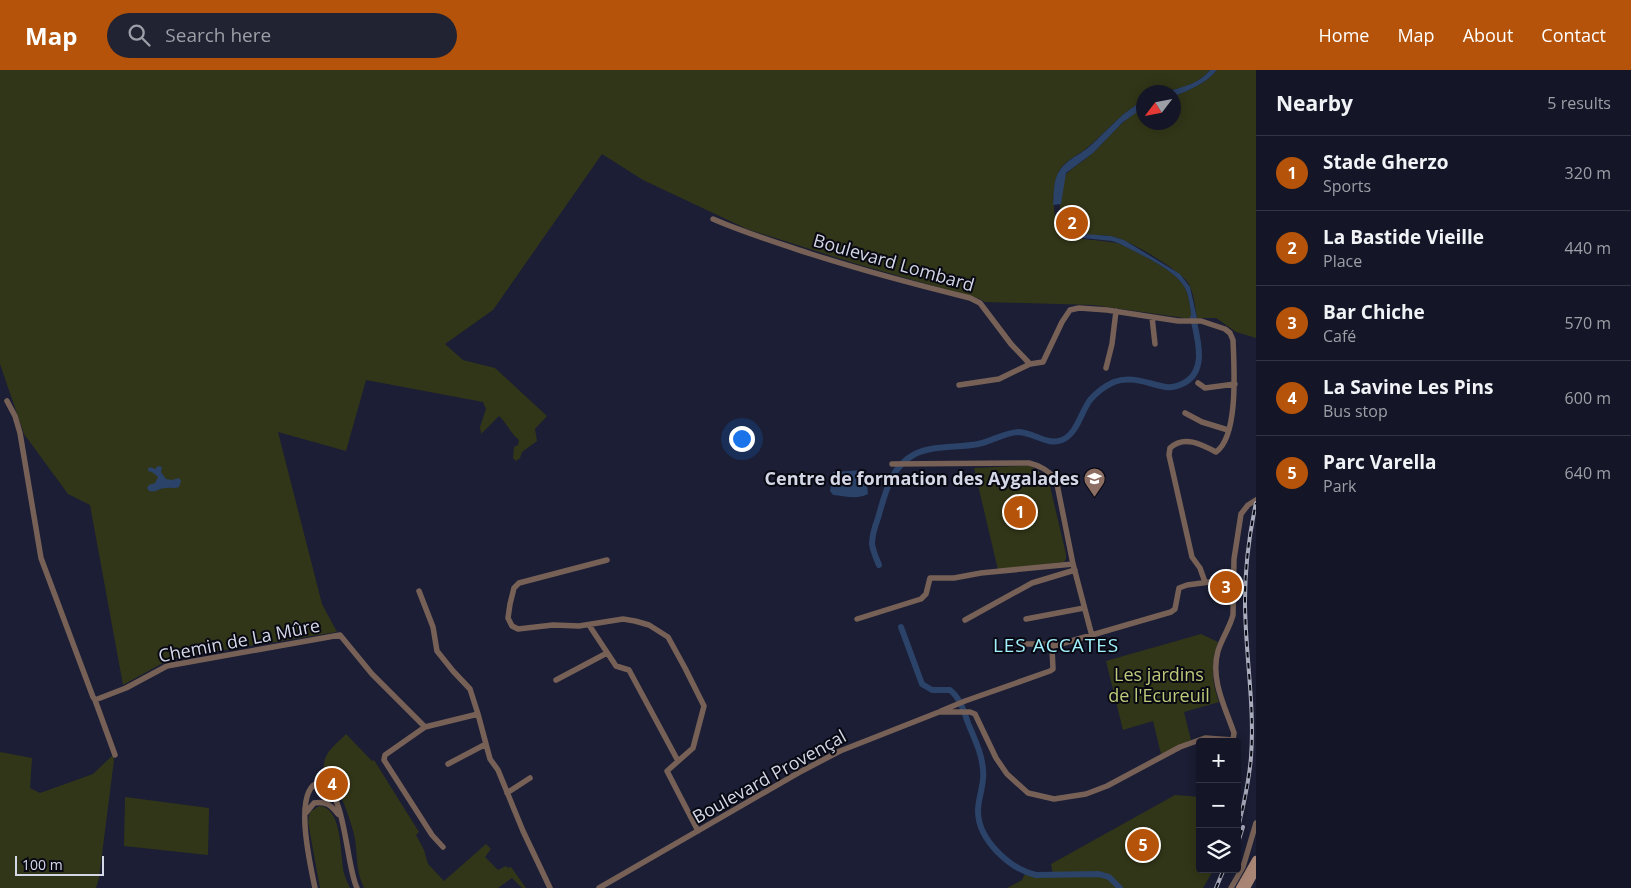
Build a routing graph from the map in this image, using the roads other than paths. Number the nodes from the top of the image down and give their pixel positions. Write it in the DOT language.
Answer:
graph roads {
  1 [pos="714,219"];
  2 [pos="1116,311"];
  3 [pos="1152,317"];
  4 [pos="1155,344"];
  5 [pos="1030,364"];
  6 [pos="1106,368"];
  7 [pos="1198,383"];
  8 [pos="1235,384"];
  9 [pos="959,385"];
  10 [pos="6,401"];
  11 [pos="1185,413"];
  12 [pos="1228,430"];
  13 [pos="892,464"];
  14 [pos="1256,500"];
  15 [pos="607,560"];
  16 [pos="1074,567"];
  17 [pos="1232,579"];
  18 [pos="1205,582"];
  19 [pos="419,591"];
  20 [pos="1084,608"];
  21 [pos="857,619"];
  22 [pos="1026,619"];
  23 [pos="965,620"];
  24 [pos="589,625"];
  25 [pos="1092,636"];
  26 [pos="1024,644"];
  27 [pos="1054,646"];
  28 [pos="608,653"];
  29 [pos="556,680"];
  30 [pos="95,700"];
  31 [pos="939,712"];
  32 [pos="478,714"];
  33 [pos="425,727"];
  34 [pos="486,744"];
  35 [pos="115,756"];
  36 [pos="678,761"];
  37 [pos="448,764"];
  38 [pos="530,778"];
  39 [pos="508,793"];
  40 [pos="304,815"];
  41 [pos="342,820"];
  42 [pos="1256,823"];
  43 [pos="698,831"];
  44 [pos="443,847"];
  45 [pos="1256,860"];
  46 [pos="1256,870"];
  47 [pos="315,888"];
  48 [pos="357,888"];
  49 [pos="550,888"];
  50 [pos="600,888"];
  51 [pos="1231,888"];
  52 [pos="1240,888"];
  53 [pos="1246,888"];
  1 -- 5 [label="street, Boulevard Lombard"];
  2 -- 3 [label="street"];
  2 -- 5 [label="street"];
  2 -- 6 [label="street"];
  3 -- 4 [label="street"];
  3 -- 8 [label="street"];
  5 -- 9 [label="street"];
  7 -- 8 [label="street"];
  8 -- 12 [label="street"];
  10 -- 30 [label="street"];
  11 -- 12 [label="street"];
  12 -- 18 [label="street"];
  13 -- 16 [label="street"];
  14 -- 17 [label="street"];
  15 -- 24 [label="street"];
  16 -- 20 [label="street"];
  16 -- 21 [label="street"];
  16 -- 23 [label="street"];
  17 -- 18 [label="street"];
  17 -- 31 [label="street, Boulevard Provençal"];
  18 -- 25 [label="street"];
  19 -- 32 [label="street"];
  20 -- 22 [label="street"];
  20 -- 25 [label="street"];
  24 -- 28 [label="street"];
  24 -- 36 [label="street"];
  25 -- 27 [label="street"];
  26 -- 27 [label="street"];
  27 -- 31 [label="street"];
  28 -- 29 [label="street"];
  28 -- 36 [label="street"];
  30 -- 33 [label="street, Chemin de La Mûre"];
  30 -- 35 [label="street"];
  31 -- 43 [label="street, Boulevard Provençal"];
  32 -- 33 [label="street"];
  32 -- 34 [label="street"];
  33 -- 44 [label="street"];
  34 -- 37 [label="street"];
  34 -- 39 [label="street"];
  36 -- 43 [label="street"];
  38 -- 39 [label="street"];
  39 -- 49 [label="street"];
  40 -- 41 [label="street"];
  40 -- 41 [label="street"];
  40 -- 47 [label="street"];
  41 -- 48 [label="street"];
  42 -- 51 [label="street"];
  43 -- 50 [label="street, Boulevard Provençal"];
  45 -- 52 [label="main road"];
  46 -- 53 [label="main road"];
}
